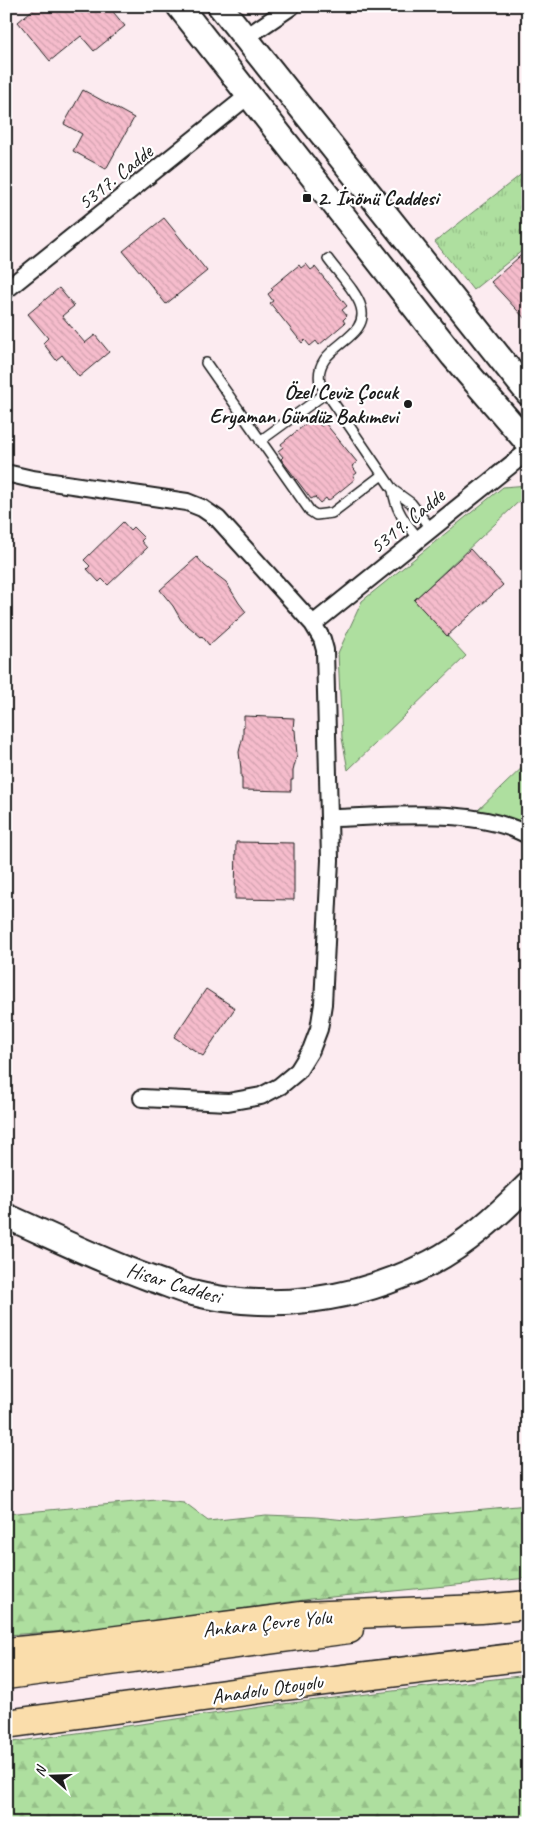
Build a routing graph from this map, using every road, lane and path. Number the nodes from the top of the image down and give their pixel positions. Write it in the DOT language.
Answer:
graph roads {
  1 [pos="179,6"];
  2 [pos="220,6"];
  3 [pos="292,6"];
  4 [pos="245,38"];
  5 [pos="249,95"];
  6 [pos="328,259"];
  7 [pos="6,290"];
  8 [pos="206,363"];
  9 [pos="326,393"];
  10 [pos="528,393"];
  11 [pos="260,441"];
  12 [pos="528,443"];
  13 [pos="528,451"];
  14 [pos="6,473"];
  15 [pos="382,475"];
  16 [pos="393,490"];
  17 [pos="425,534"];
  18 [pos="313,624"];
  19 [pos="329,818"];
  20 [pos="528,835"];
  21 [pos="142,1098"];
  22 [pos="528,1185"];
  23 [pos="6,1216"];
  24 [pos="528,1604"];
  25 [pos="481,1609"];
  26 [pos="6,1652"];
  27 [pos="528,1656"];
  28 [pos="6,1675"];
  29 [pos="6,1724"];
  1 -- 5 [label="main road"];
  2 -- 4 [label="main road"];
  3 -- 4 [label="street"];
  4 -- 10 [label="main road"];
  5 -- 7 [label="street, 5317. Cadde"];
  5 -- 12 [label="main road"];
  6 -- 9 [label="lane"];
  8 -- 11 [label="lane"];
  9 -- 11 [label="lane"];
  9 -- 15 [label="lane"];
  11 -- 15 [label="lane"];
  13 -- 17 [label="street, 5319. Cadde"];
  14 -- 18 [label="street"];
  15 -- 16 [label="lane"];
  16 -- 17 [label="lane"];
  16 -- 17 [label="lane"];
  17 -- 18 [label="street, 5319. Cadde"];
  18 -- 19 [label="street"];
  19 -- 20 [label="street"];
  19 -- 21 [label="street"];
  22 -- 23 [label="main road, Hisar Caddesi"];
  24 -- 25 [label="highway, Ankara Çevre Yolu"];
  25 -- 26 [label="highway, Ankara Çevre Yolu"];
  25 -- 28 [label="highway"];
  27 -- 29 [label="highway, Anadolu Otoyolu"];
}
